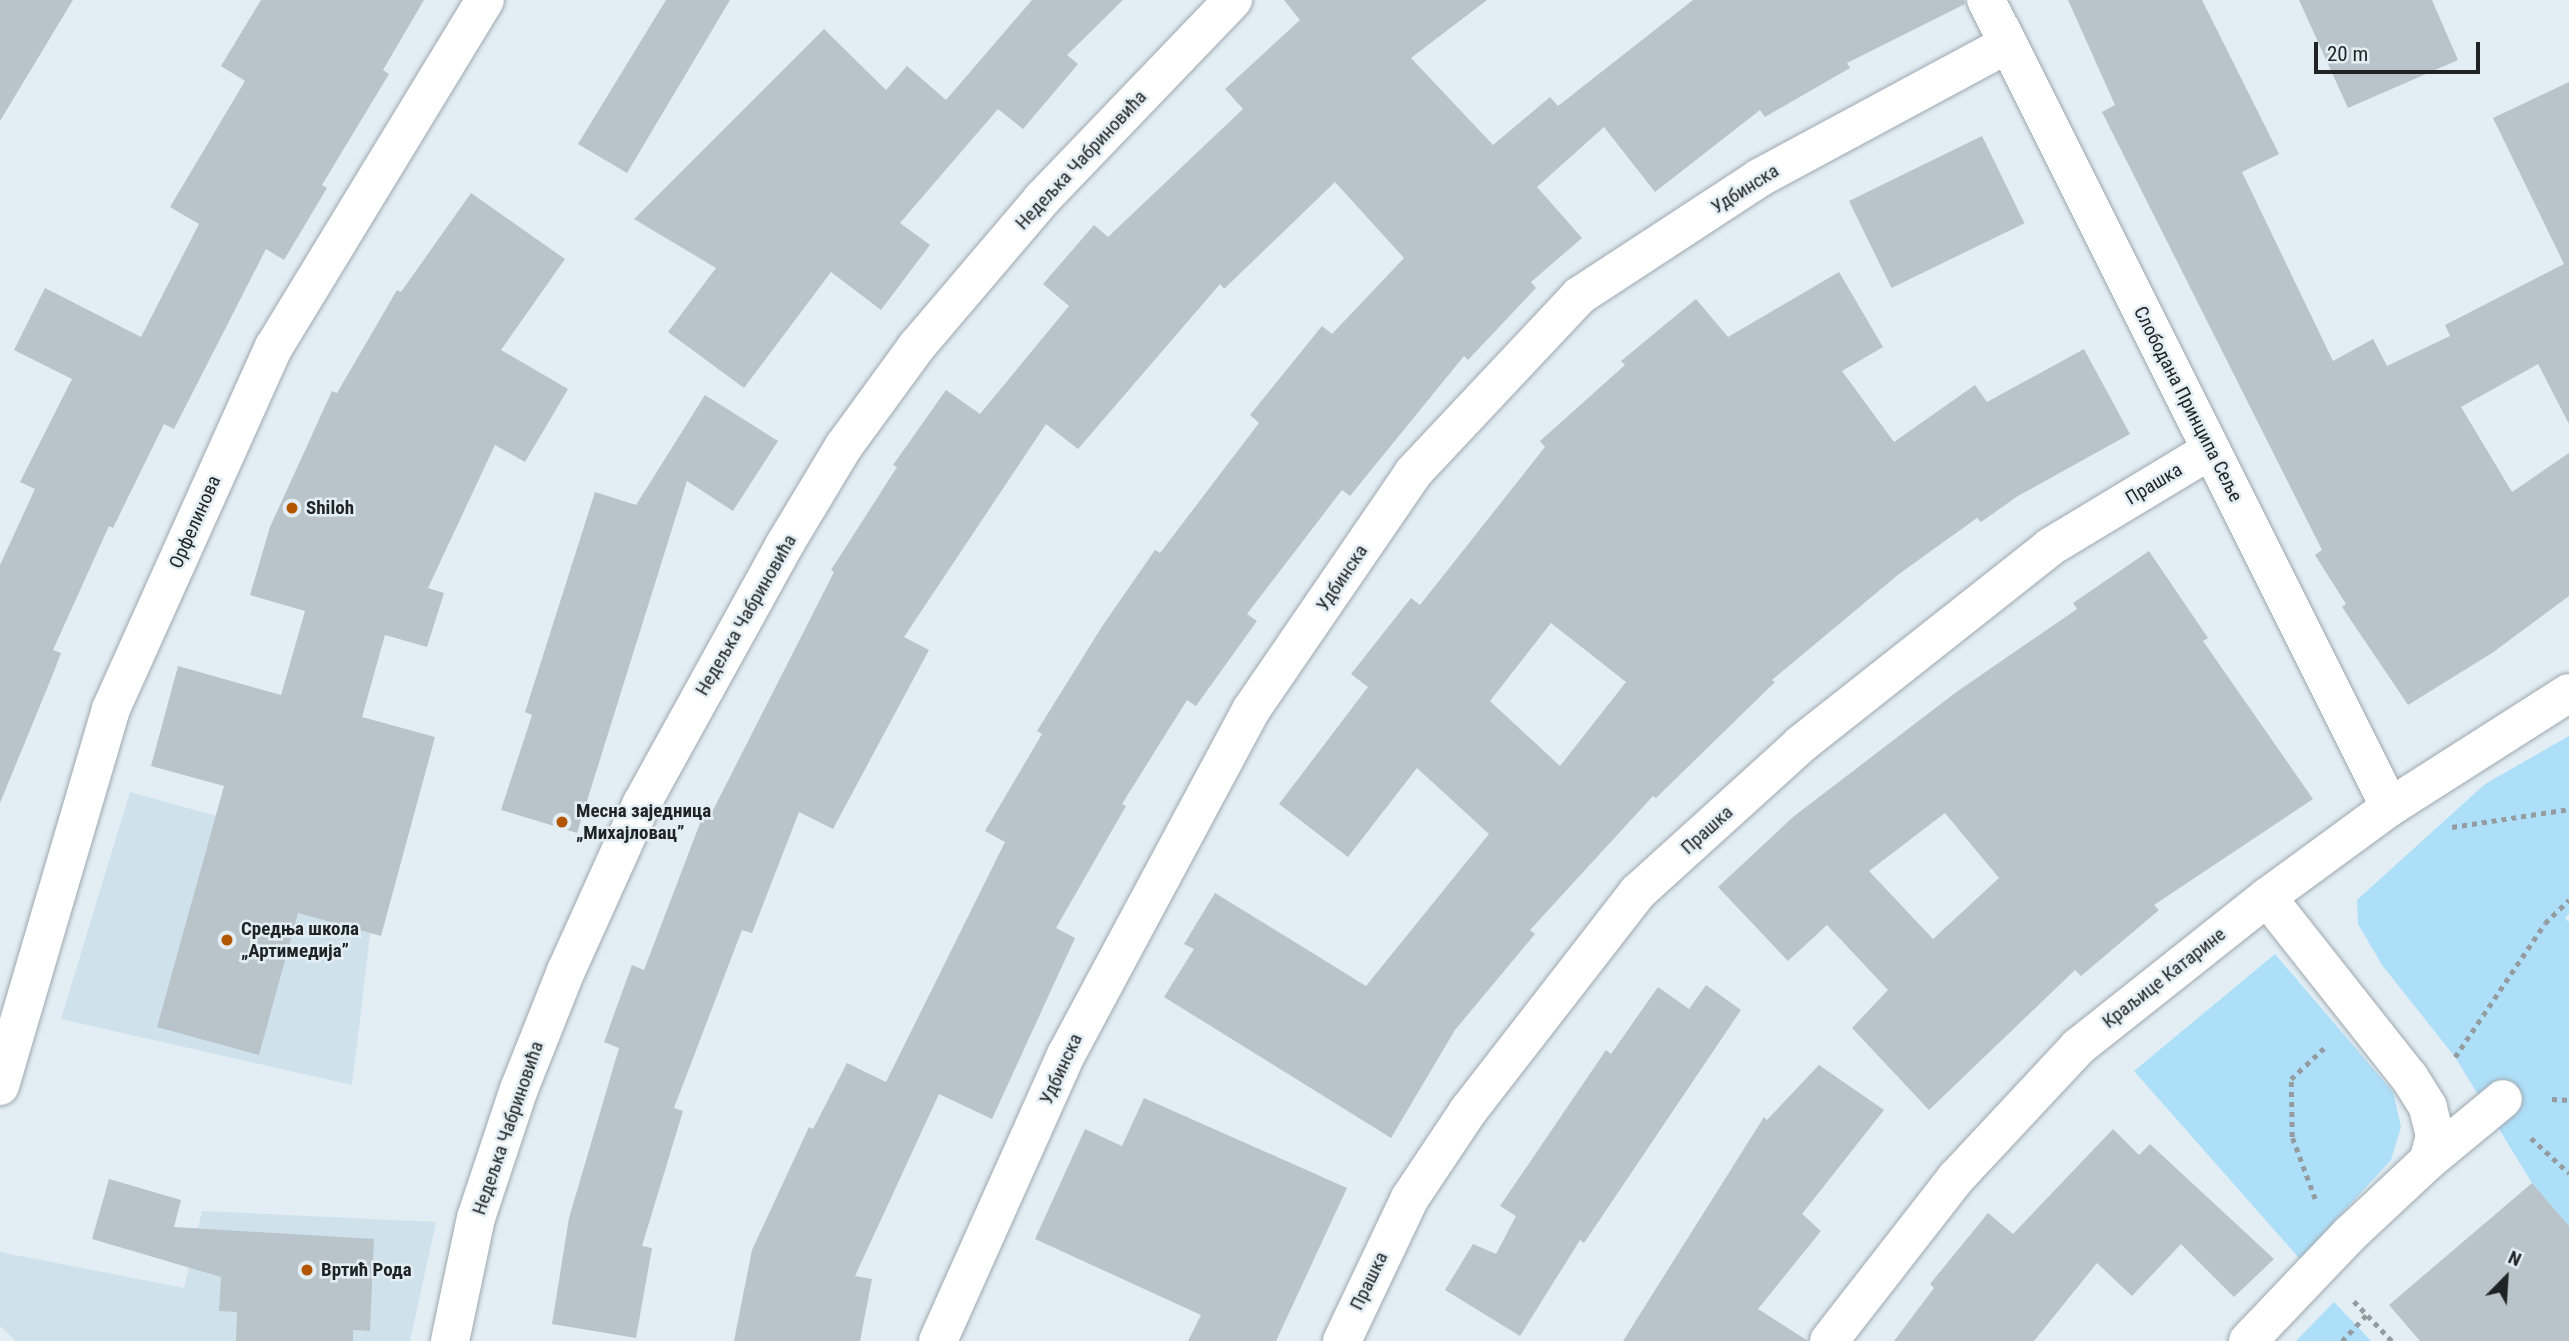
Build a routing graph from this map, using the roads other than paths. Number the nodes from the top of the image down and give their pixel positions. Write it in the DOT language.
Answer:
graph roads {
  1 [pos="485,0"];
  2 [pos="1233,0"];
  3 [pos="1986,0"];
  4 [pos="2006,45"];
  5 [pos="2211,450"];
  6 [pos="2569,693"];
  7 [pos="2393,805"];
  8 [pos="2267,897"];
  9 [pos="0,1086"];
  10 [pos="2503,1099"];
  11 [pos="2428,1161"];
  12 [pos="450,1341"];
  13 [pos="938,1341"];
  14 [pos="1342,1341"];
  15 [pos="1829,1341"];
  16 [pos="2248,1341"];
  1 -- 9 [label="street, Орфелинова"];
  2 -- 12 [label="street, Недељка Чабриновића"];
  3 -- 4 [label="street, Слободана Принципа Сеље"];
  4 -- 5 [label="street, Слободана Принципа Сеље"];
  4 -- 13 [label="street, Удбинска"];
  5 -- 7 [label="street, Слободана Принципа Сеље"];
  5 -- 14 [label="street, Прашка"];
  6 -- 7 [label="street, Краљице Катарине"];
  7 -- 8 [label="street, Краљице Катарине"];
  8 -- 11 [label="street"];
  8 -- 15 [label="street, Краљице Катарине"];
  10 -- 11 [label="street"];
  11 -- 16 [label="street"];
}
